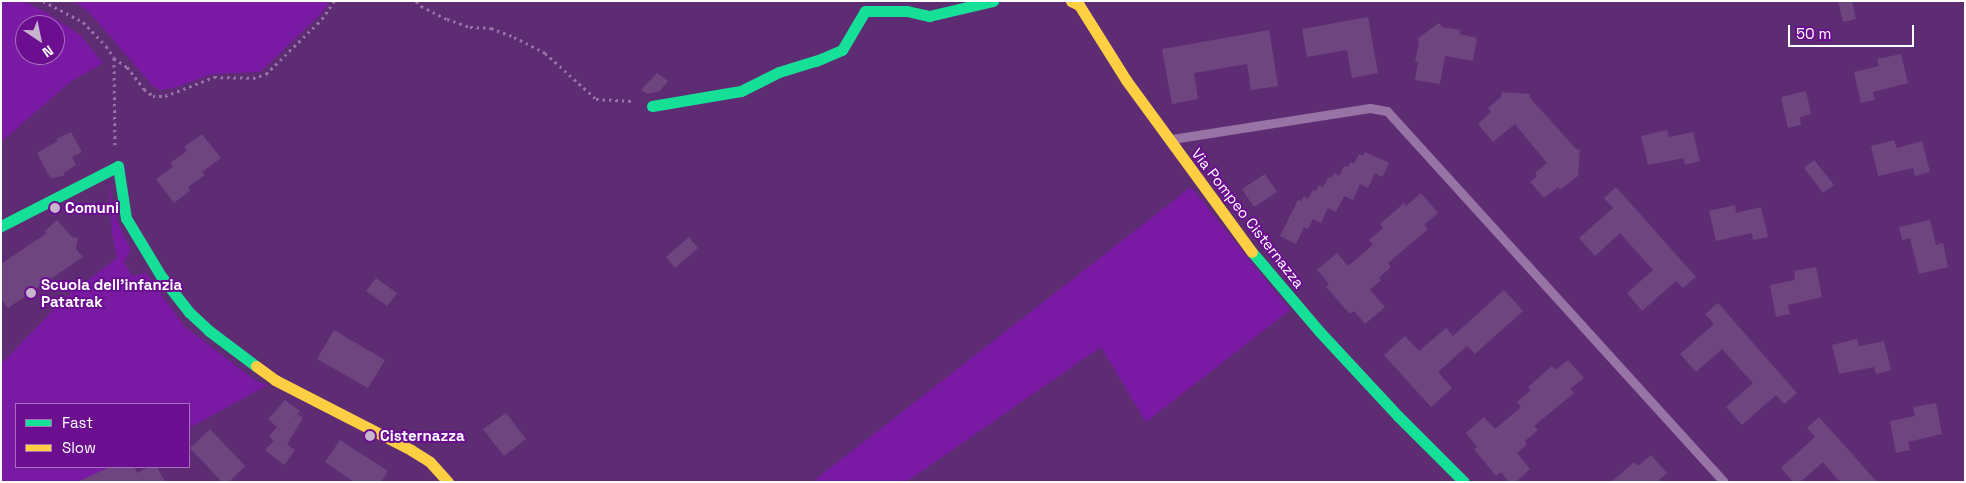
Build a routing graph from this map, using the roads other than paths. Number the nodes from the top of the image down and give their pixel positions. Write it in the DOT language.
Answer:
graph roads {
  1 [pos="992,1"];
  2 [pos="1071,1"];
  3 [pos="652,106"];
  4 [pos="1168,140"];
  5 [pos="1,226"];
  6 [pos="448,482"];
  7 [pos="1464,482"];
  8 [pos="1724,482"];
  1 -- 3 [label="street"];
  2 -- 4 [label="street, Via Pompeo Cisternazza"];
  4 -- 7 [label="street, Via Pompeo Cisternazza"];
  4 -- 8 [label="lane"];
  5 -- 6 [label="street"];
}
